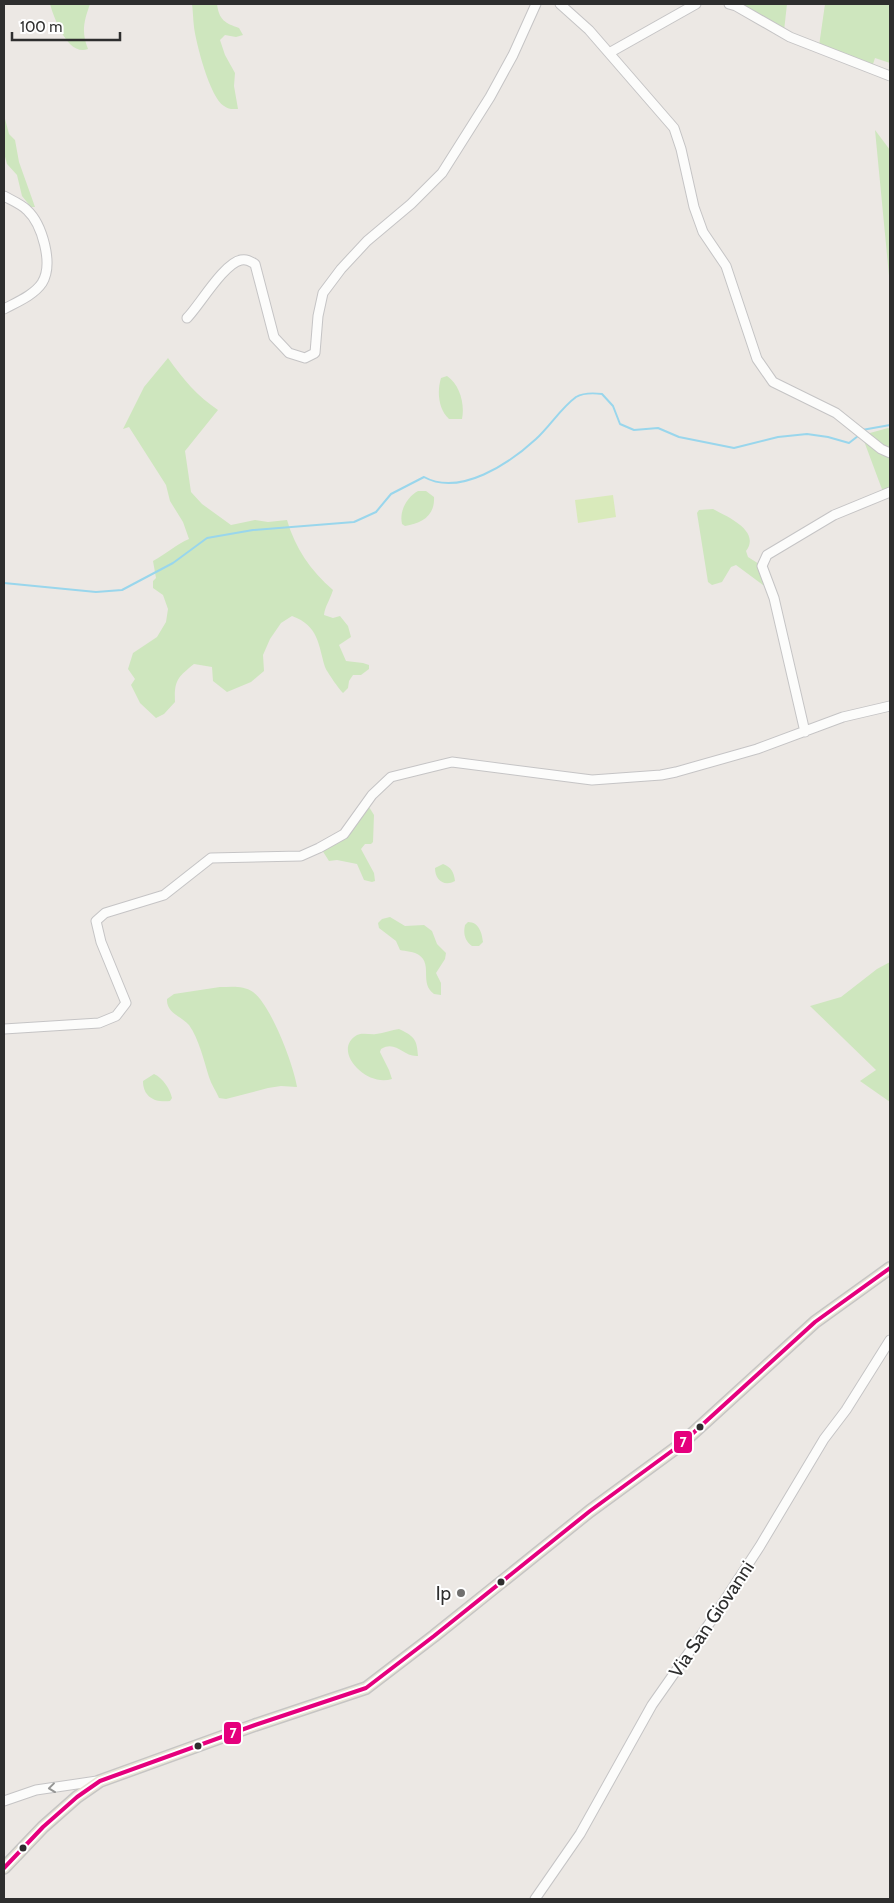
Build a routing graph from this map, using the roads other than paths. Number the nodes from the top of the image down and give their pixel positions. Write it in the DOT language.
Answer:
graph roads {
  1 [pos="536,4"];
  2 [pos="560,4"];
  3 [pos="696,4"];
  4 [pos="730,4"];
  5 [pos="609,53"];
  6 [pos="890,76"];
  7 [pos="4,196"];
  8 [pos="4,309"];
  9 [pos="187,318"];
  10 [pos="890,453"];
  11 [pos="890,492"];
  12 [pos="890,706"];
  13 [pos="805,732"];
  14 [pos="4,1029"];
  15 [pos="890,1268"];
  16 [pos="890,1340"];
  17 [pos="100,1781"];
  18 [pos="4,1801"];
  19 [pos="4,1868"];
  20 [pos="535,1899"];
  1 -- 9 [label="street"];
  2 -- 5 [label="street"];
  3 -- 5 [label="street"];
  4 -- 6 [label="street"];
  5 -- 10 [label="street"];
  7 -- 8 [label="street"];
  11 -- 13 [label="street"];
  12 -- 13 [label="street"];
  13 -- 14 [label="street"];
  15 -- 17 [label="main road"];
  16 -- 20 [label="street, Via San Giovanni"];
  17 -- 18 [label="street, one-way"];
  17 -- 19 [label="main road"];
}
